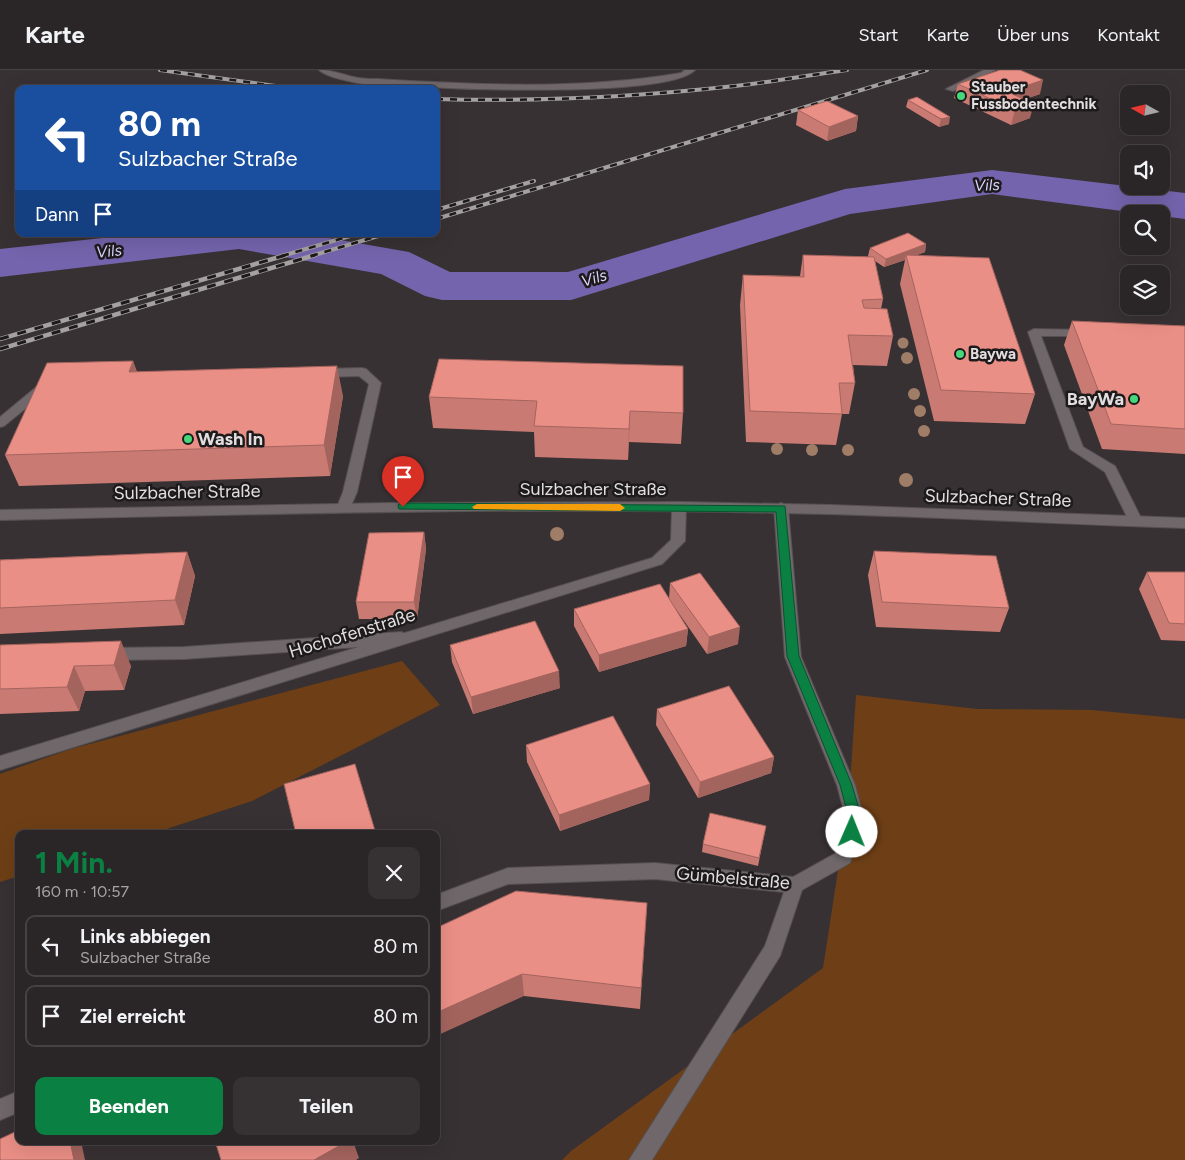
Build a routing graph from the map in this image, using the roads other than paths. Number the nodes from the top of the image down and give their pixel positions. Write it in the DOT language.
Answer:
graph roads {
  1 [pos="323,70"];
  2 [pos="691,70"];
  3 [pos="991,70"];
  4 [pos="426,85"];
  5 [pos="440,86"];
  6 [pos="950,89"];
  7 [pos="1100,334"];
  8 [pos="303,374"];
  9 [pos="61,383"];
  10 [pos="0,423"];
  11 [pos="344,507"];
  12 [pos="679,508"];
  13 [pos="781,508"];
  14 [pos="0,515"];
  15 [pos="1136,522"];
  16 [pos="1185,523"];
  17 [pos="400,638"];
  18 [pos="97,654"];
  19 [pos="0,764"];
  20 [pos="795,885"];
  21 [pos="440,902"];
  22 [pos="15,1103"];
  23 [pos="0,1110"];
  24 [pos="640,1160"];
  1 -- 4 [label="street"];
  2 -- 5 [label="street"];
  3 -- 6 [label="street"];
  7 -- 15 [label="street"];
  8 -- 11 [label="street"];
  9 -- 10 [label="street"];
  11 -- 12 [label="street, Sulzbacher Straße"];
  11 -- 14 [label="street, Sulzbacher Straße"];
  12 -- 13 [label="street, Sulzbacher Straße"];
  12 -- 17 [label="street, Hochofenstraße"];
  13 -- 15 [label="street, Sulzbacher Straße"];
  13 -- 20 [label="street, Gümbelstraße"];
  15 -- 16 [label="street, Sulzbacher Straße"];
  17 -- 18 [label="street"];
  17 -- 19 [label="street, Hochofenstraße"];
  20 -- 21 [label="street, Gümbelstraße"];
  20 -- 24 [label="street"];
  22 -- 23 [label="street"];
}
